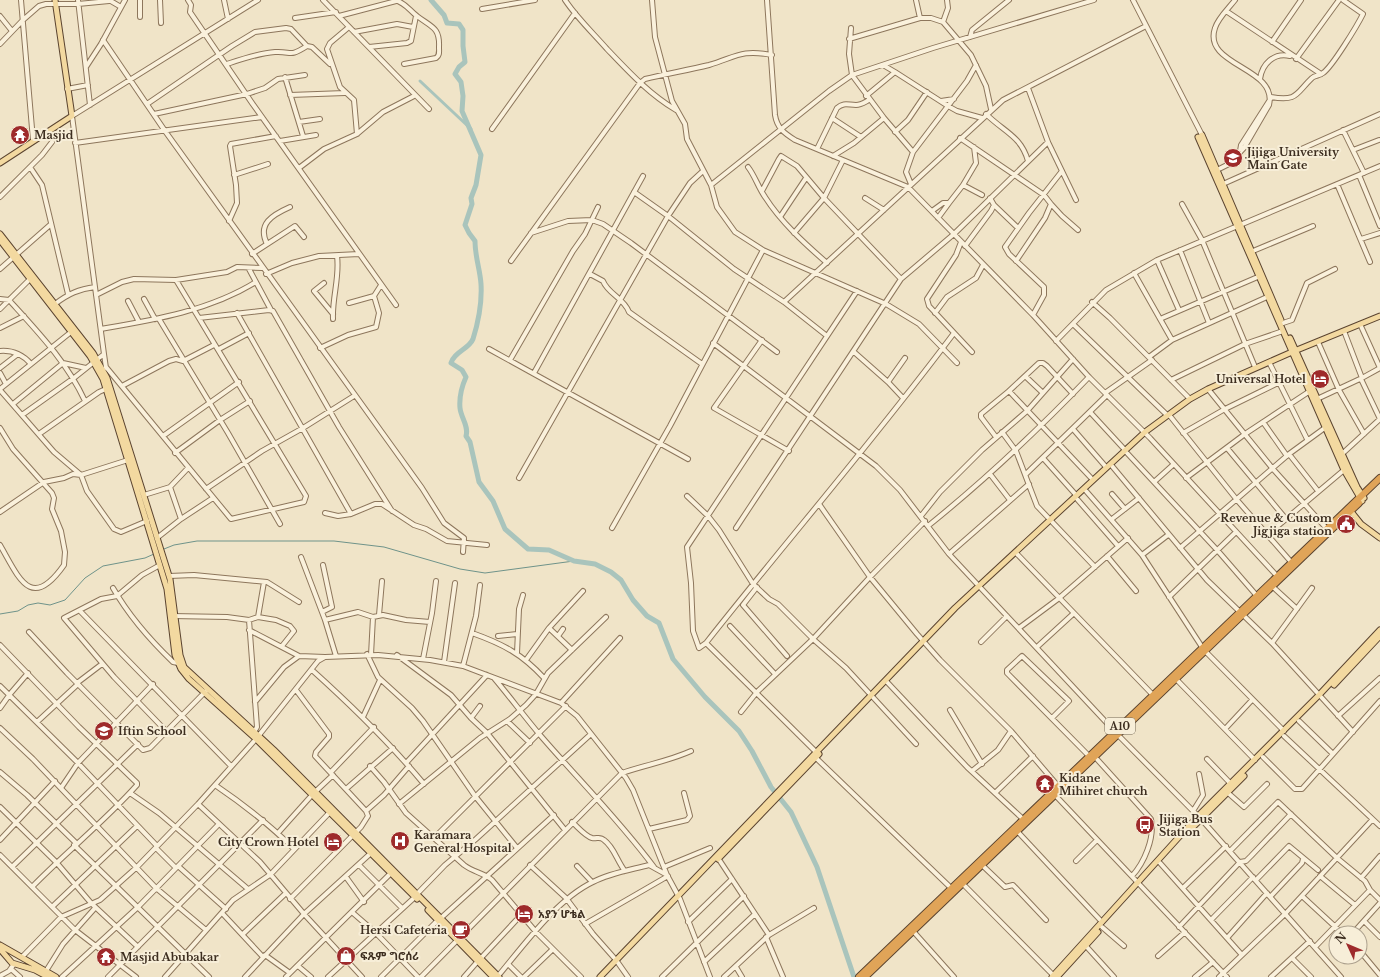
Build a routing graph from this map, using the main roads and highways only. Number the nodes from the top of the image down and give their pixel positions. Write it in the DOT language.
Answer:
graph roads {
  1 [pos="56,2"];
  2 [pos="1200,136"];
  3 [pos="1,163"];
  4 [pos="1215,172"];
  5 [pos="1240,225"];
  6 [pos="0,234"];
  7 [pos="0,240"];
  8 [pos="15,256"];
  9 [pos="1261,276"];
  10 [pos="1380,317"];
  11 [pos="1295,352"];
  12 [pos="96,360"];
  13 [pos="108,388"];
  14 [pos="1209,390"];
  15 [pos="1168,415"];
  16 [pos="1109,467"];
  17 [pos="1380,478"];
  18 [pos="1380,483"];
  19 [pos="1076,497"];
  20 [pos="1362,499"];
  21 [pos="1350,510"];
  22 [pos="1051,521"];
  23 [pos="1380,538"];
  24 [pos="156,540"];
  25 [pos="161,562"];
  26 [pos="979,587"];
  27 [pos="1242,613"];
  28 [pos="173,616"];
  29 [pos="1380,630"];
  30 [pos="1380,636"];
  31 [pos="924,642"];
  32 [pos="1203,649"];
  33 [pos="206,691"];
  34 [pos="871,697"];
  35 [pos="1321,697"];
  36 [pos="1117,733"];
  37 [pos="1284,734"];
  38 [pos="1092,756"];
  39 [pos="314,794"];
  40 [pos="763,809"];
  41 [pos="1199,818"];
  42 [pos="354,834"];
  43 [pos="392,872"];
  44 [pos="961,882"];
  45 [pos="1139,884"];
  46 [pos="679,897"];
  47 [pos="1102,925"];
  48 [pos="0,945"];
  49 [pos="0,950"];
  50 [pos="14,952"];
  51 [pos="22,957"];
  52 [pos="9,960"];
  53 [pos="617,962"];
  54 [pos="14,966"];
  55 [pos="862,976"];
  56 [pos="48,977"];
  57 [pos="56,977"];
  58 [pos="497,977"];
  59 [pos="600,977"];
  60 [pos="604,977"];
  61 [pos="1054,977"];
  1 -- 3 [label="main road"];
  2 -- 4 [label="main road"];
  4 -- 5 [label="main road"];
  4 -- 5 [label="main road"];
  5 -- 9 [label="main road"];
  5 -- 9 [label="main road"];
  6 -- 8 [label="main road"];
  7 -- 8 [label="main road"];
  8 -- 12 [label="main road"];
  8 -- 12 [label="main road"];
  9 -- 11 [label="main road"];
  9 -- 11 [label="main road"];
  10 -- 11 [label="main road"];
  11 -- 14 [label="main road"];
  11 -- 14 [label="main road"];
  11 -- 20 [label="main road"];
  11 -- 20 [label="main road"];
  12 -- 13 [label="main road"];
  12 -- 13 [label="main road"];
  13 -- 24 [label="main road"];
  13 -- 24 [label="main road"];
  14 -- 15 [label="main road"];
  14 -- 15 [label="main road"];
  15 -- 16 [label="main road"];
  16 -- 19 [label="main road"];
  16 -- 19 [label="main road"];
  17 -- 20 [label="highway, A10"];
  18 -- 20 [label="highway, A10"];
  19 -- 22 [label="main road"];
  20 -- 21 [label="highway, A10"];
  21 -- 23 [label="main road"];
  21 -- 27 [label="highway, A10"];
  21 -- 27 [label="highway, A10"];
  22 -- 26 [label="main road"];
  22 -- 26 [label="main road"];
  24 -- 25 [label="main road"];
  25 -- 28 [label="main road"];
  25 -- 28 [label="main road"];
  26 -- 31 [label="main road"];
  27 -- 32 [label="highway, A10"];
  28 -- 33 [label="main road"];
  28 -- 33 [label="main road"];
  29 -- 35 [label="main road"];
  30 -- 35 [label="main road"];
  31 -- 34 [label="main road"];
  31 -- 34 [label="main road"];
  32 -- 36 [label="highway, A10"];
  32 -- 36 [label="highway, A10"];
  33 -- 39 [label="main road"];
  34 -- 40 [label="main road"];
  35 -- 37 [label="main road"];
  35 -- 37 [label="main road"];
  36 -- 38 [label="highway, A10"];
  37 -- 41 [label="main road"];
  37 -- 41 [label="main road"];
  38 -- 44 [label="highway, A10"];
  38 -- 44 [label="highway, A10"];
  39 -- 42 [label="main road"];
  39 -- 42 [label="main road"];
  40 -- 46 [label="main road"];
  40 -- 46 [label="main road"];
  41 -- 45 [label="main road"];
  41 -- 45 [label="main road"];
  42 -- 43 [label="main road"];
  42 -- 43 [label="main road"];
  43 -- 58 [label="main road"];
  44 -- 55 [label="highway, A10"];
  44 -- 55 [label="highway, A10"];
  45 -- 47 [label="main road"];
  46 -- 53 [label="main road"];
  47 -- 61 [label="main road"];
  47 -- 61 [label="main road"];
  48 -- 50 [label="main road"];
  49 -- 52 [label="main road"];
  50 -- 51 [label="main road"];
  50 -- 52 [label="main road"];
  51 -- 54 [label="main road"];
  51 -- 57 [label="main road"];
  52 -- 54 [label="main road"];
  53 -- 59 [label="main road"];
  53 -- 60 [label="main road"];
  54 -- 56 [label="main road"];
}
